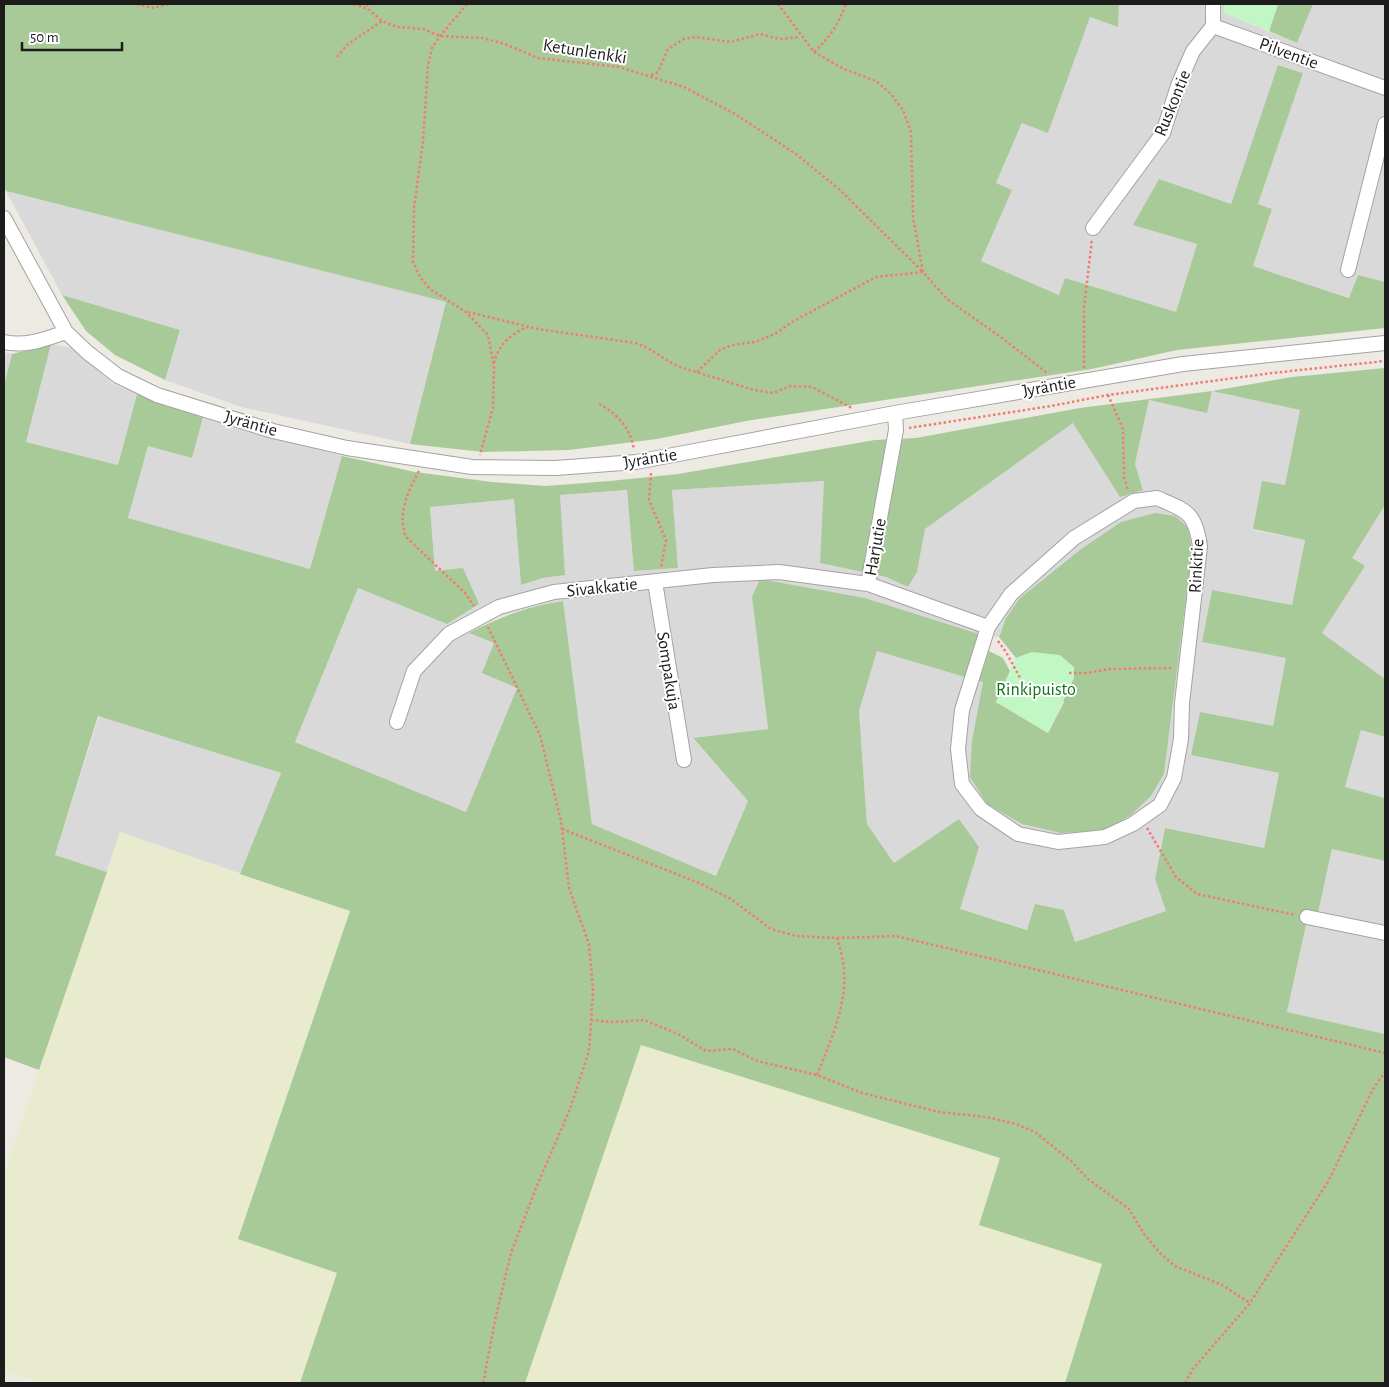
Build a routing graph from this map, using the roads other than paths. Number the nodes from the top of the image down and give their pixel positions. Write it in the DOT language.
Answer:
graph roads {
  1 [pos="1213,4"];
  2 [pos="1213,26"];
  3 [pos="1385,88"];
  4 [pos="1385,124"];
  5 [pos="4,218"];
  6 [pos="1093,228"];
  7 [pos="1348,270"];
  8 [pos="66,332"];
  9 [pos="4,342"];
  10 [pos="1385,343"];
  11 [pos="895,413"];
  12 [pos="658,581"];
  13 [pos="868,584"];
  14 [pos="988,629"];
  15 [pos="397,722"];
  16 [pos="684,760"];
  17 [pos="1307,917"];
  18 [pos="1385,933"];
  1 -- 2 [label="street"];
  2 -- 3 [label="street, Pilventie"];
  2 -- 6 [label="street, Ruskontie"];
  4 -- 7 [label="street"];
  5 -- 8 [label="street, Jyräntie"];
  8 -- 9 [label="street"];
  8 -- 11 [label="street, Jyräntie"];
  10 -- 11 [label="street, Jyräntie"];
  11 -- 13 [label="street, Harjutie"];
  12 -- 13 [label="street, Sivakkatie"];
  12 -- 15 [label="street, Sivakkatie"];
  12 -- 16 [label="street, Sompakuja"];
  13 -- 14 [label="street, Harjutie"];
  14 -- 14 [label="street, Rinkitie"];
  17 -- 18 [label="street"];
}
